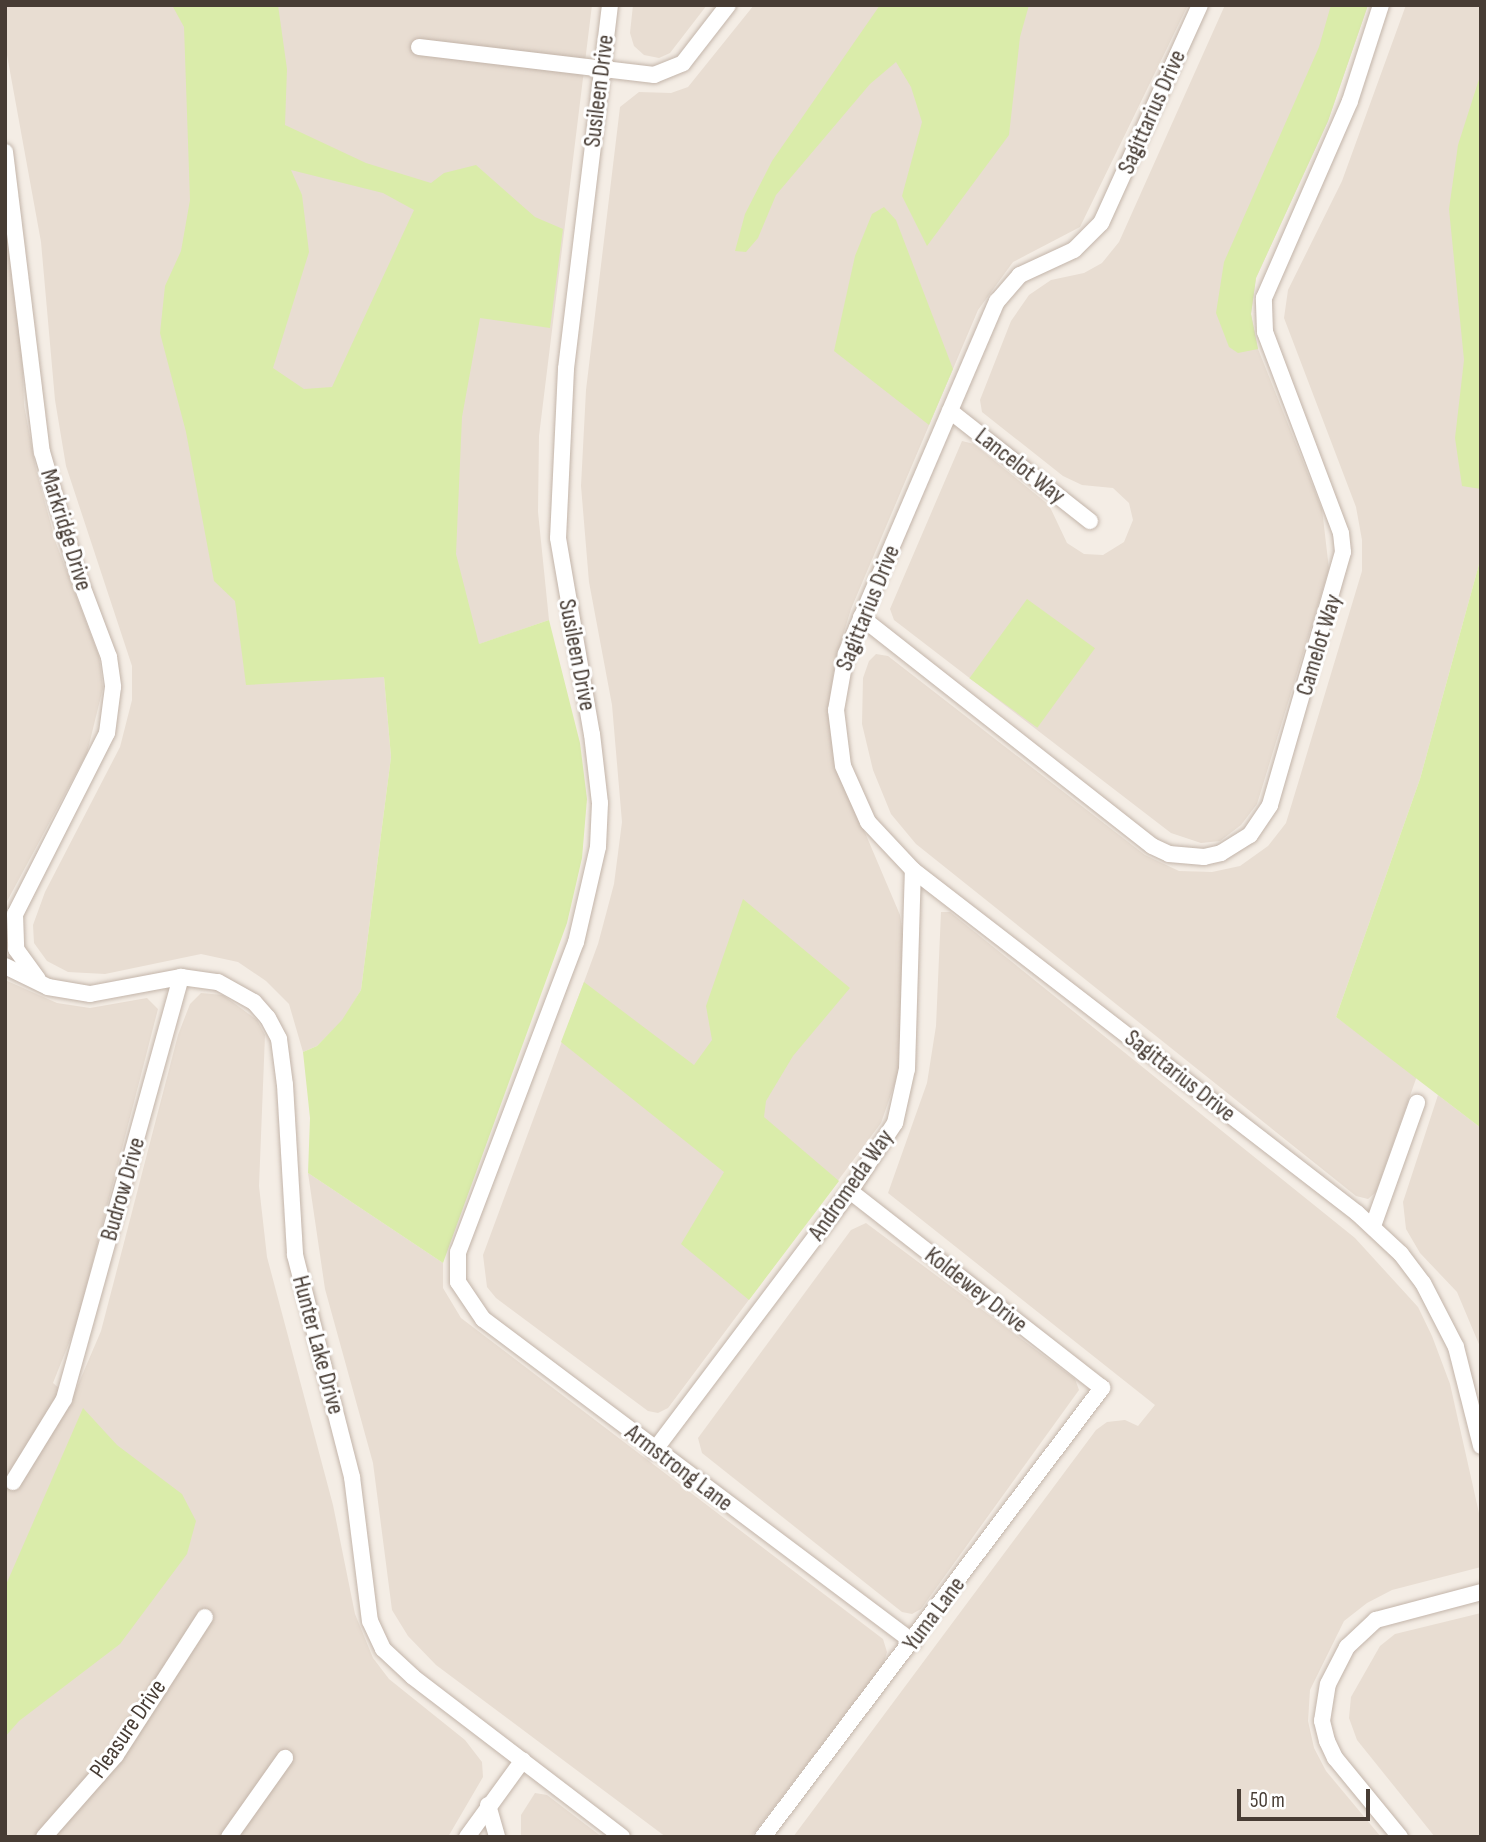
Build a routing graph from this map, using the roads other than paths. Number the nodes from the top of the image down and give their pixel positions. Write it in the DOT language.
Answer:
graph roads {
  1 [pos="610,5"];
  2 [pos="728,5"];
  3 [pos="1200,5"];
  4 [pos="1381,5"];
  5 [pos="419,47"];
  6 [pos="601,69"];
  7 [pos="5,152"];
  8 [pos="950,411"];
  9 [pos="1090,521"];
  10 [pos="861,617"];
  11 [pos="913,870"];
  12 [pos="28,886"];
  13 [pos="5,920"];
  14 [pos="5,966"];
  15 [pos="181,978"];
  16 [pos="48,988"];
  17 [pos="1418,1103"];
  18 [pos="850,1191"];
  19 [pos="1373,1226"];
  20 [pos="458,1282"];
  21 [pos="1102,1388"];
  22 [pos="1481,1446"];
  23 [pos="654,1451"];
  24 [pos="13,1482"];
  25 [pos="1481,1592"];
  26 [pos="205,1617"];
  27 [pos="913,1642"];
  28 [pos="285,1758"];
  29 [pos="523,1760"];
  30 [pos="488,1805"];
  31 [pos="44,1837"];
  32 [pos="229,1837"];
  33 [pos="467,1837"];
  34 [pos="497,1837"];
  35 [pos="622,1837"];
  36 [pos="762,1837"];
  37 [pos="1400,1837"];
  1 -- 6 [label="street, Susileen Drive"];
  2 -- 6 [label="street"];
  3 -- 8 [label="street, Sagittarius Drive"];
  4 -- 10 [label="street, Camelot Way"];
  5 -- 6 [label="street"];
  6 -- 20 [label="street, Susileen Drive"];
  7 -- 12 [label="street, Markridge Drive"];
  8 -- 9 [label="street, Lancelot Way"];
  8 -- 10 [label="street, Sagittarius Drive"];
  10 -- 11 [label="street, Sagittarius Drive"];
  11 -- 18 [label="street, Andromeda Way"];
  11 -- 19 [label="street, Sagittarius Drive"];
  12 -- 13 [label="street, Markridge Drive"];
  12 -- 16 [label="street, Markridge Drive"];
  14 -- 16 [label="street, Hunter Lake Drive"];
  15 -- 16 [label="street, Hunter Lake Drive"];
  15 -- 24 [label="street, Budrow Drive"];
  15 -- 29 [label="street, Hunter Lake Drive"];
  17 -- 19 [label="street"];
  18 -- 21 [label="street, Koldewey Drive"];
  18 -- 23 [label="street, Andromeda Way"];
  19 -- 22 [label="street, Sagittarius Drive"];
  20 -- 23 [label="street, Armstrong Lane"];
  21 -- 27 [label="street, Yuma Lane"];
  23 -- 27 [label="street, Armstrong Lane"];
  25 -- 37 [label="street"];
  26 -- 31 [label="street, Pleasure Drive"];
  27 -- 36 [label="street, Yuma Lane"];
  28 -- 32 [label="street"];
  29 -- 30 [label="street"];
  29 -- 35 [label="street, Hunter Lake Drive"];
  30 -- 33 [label="street"];
  30 -- 34 [label="street"];
}
